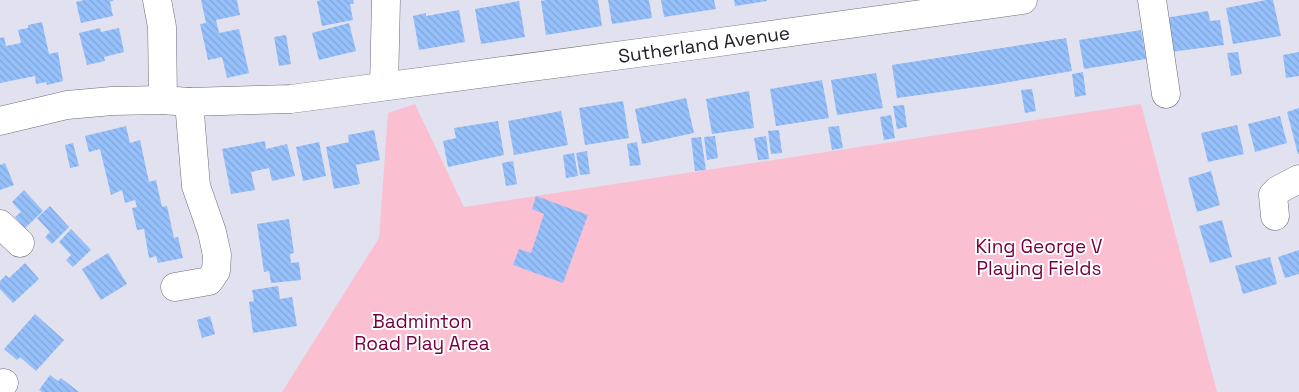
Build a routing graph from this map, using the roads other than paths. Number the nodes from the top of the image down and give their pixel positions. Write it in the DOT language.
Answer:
graph roads {
  1 [pos="157,0"];
  2 [pos="386,0"];
  3 [pos="1023,0"];
  4 [pos="1152,0"];
  5 [pos="384,86"];
  6 [pos="1166,94"];
  7 [pos="163,100"];
  8 [pos="189,102"];
  9 [pos="0,120"];
  10 [pos="1299,180"];
  11 [pos="1275,216"];
  12 [pos="0,224"];
  13 [pos="20,243"];
  14 [pos="175,287"];
  1 -- 7 [label="street"];
  2 -- 5 [label="street"];
  3 -- 5 [label="street, Sutherland Avenue"];
  4 -- 6 [label="street"];
  5 -- 8 [label="street, Sutherland Avenue"];
  7 -- 8 [label="street, Sutherland Avenue"];
  7 -- 9 [label="street, Sutherland Avenue"];
  8 -- 14 [label="street"];
  10 -- 11 [label="street"];
  12 -- 13 [label="street"];
}
